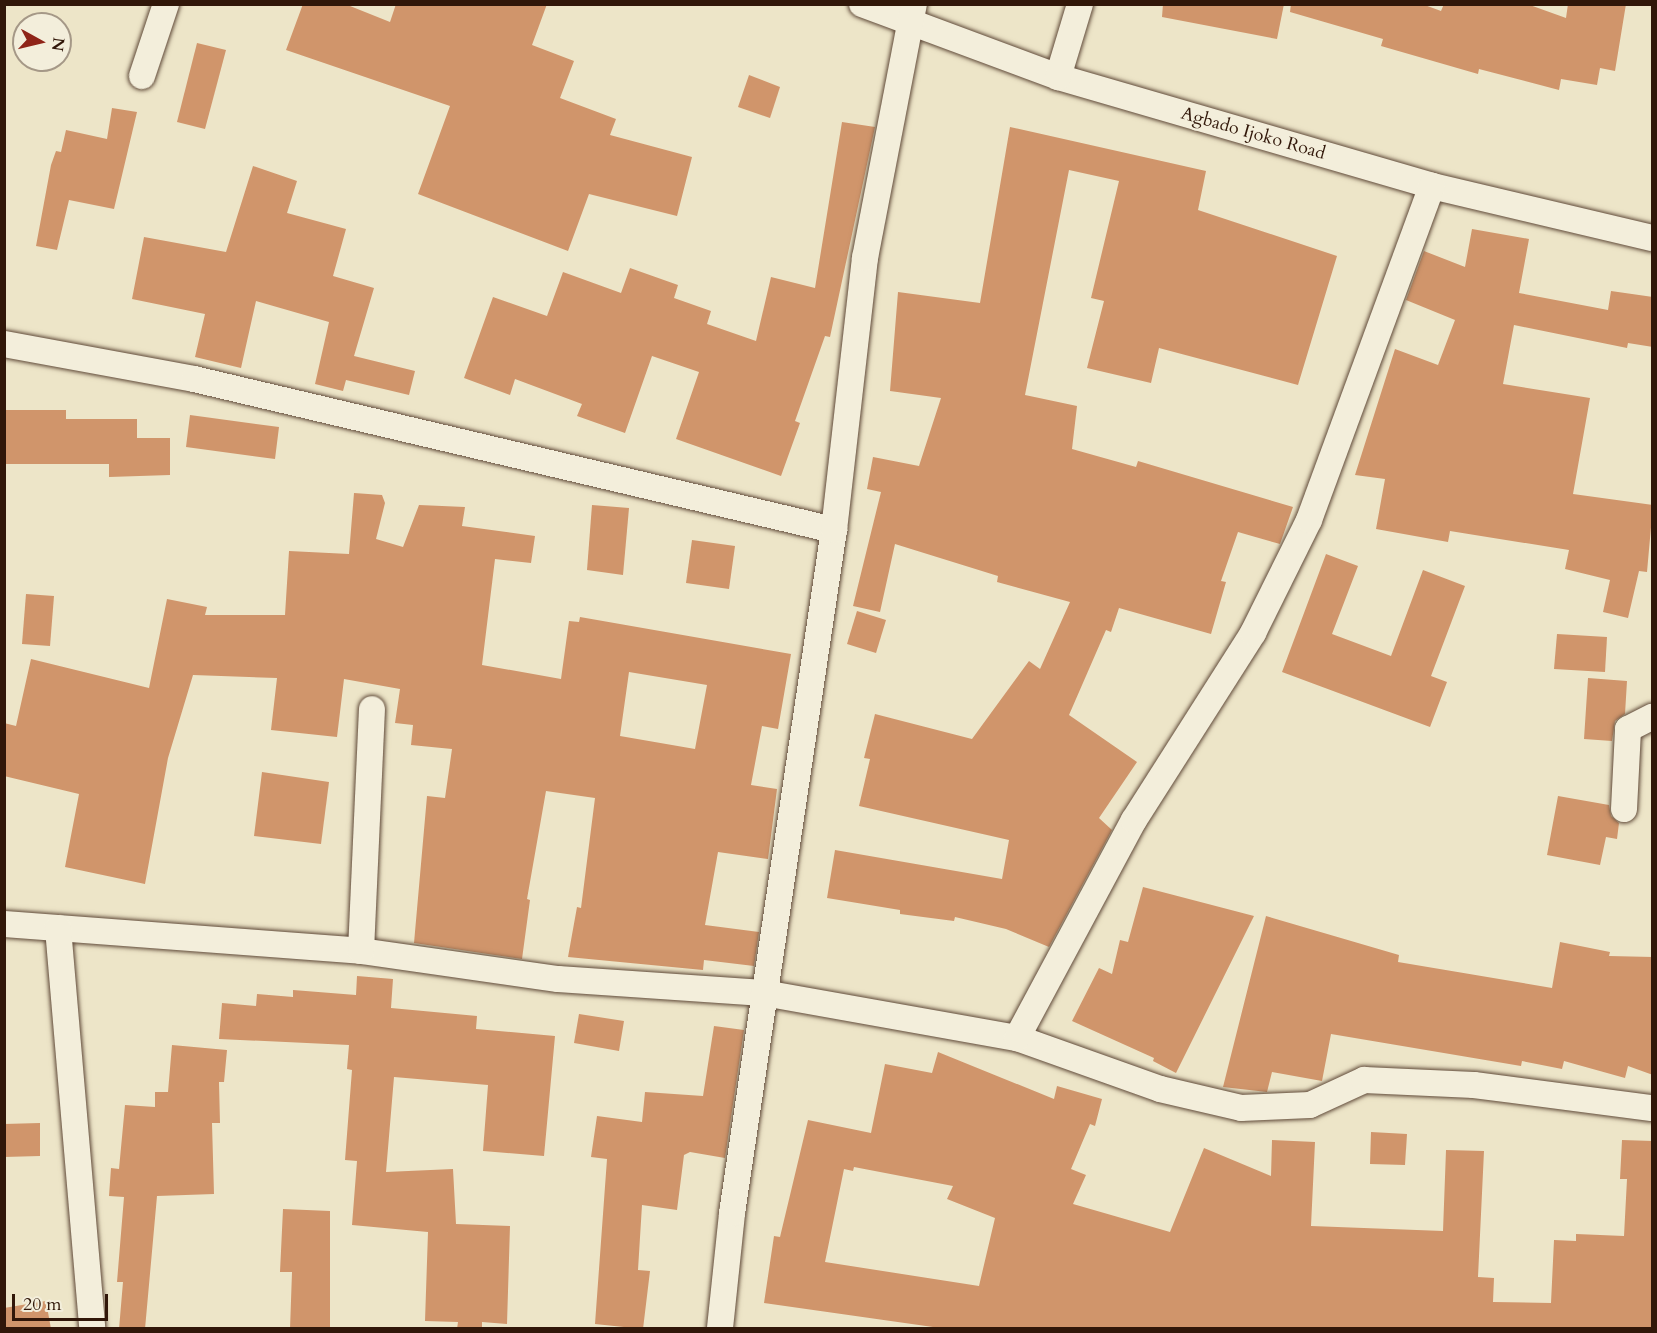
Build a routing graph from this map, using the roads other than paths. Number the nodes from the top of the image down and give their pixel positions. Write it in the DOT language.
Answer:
graph roads {
  1 [pos="166,4"];
  2 [pos="862,4"];
  3 [pos="1080,4"];
  4 [pos="911,14"];
  5 [pos="142,76"];
  6 [pos="1058,77"];
  7 [pos="1432,186"];
  8 [pos="1653,238"];
  9 [pos="4,344"];
  10 [pos="834,530"];
  11 [pos="372,709"];
  12 [pos="1653,717"];
  13 [pos="1624,809"];
  14 [pos="4,924"];
  15 [pos="58,928"];
  16 [pos="361,951"];
  17 [pos="764,993"];
  18 [pos="1017,1038"];
  19 [pos="1653,1108"];
  20 [pos="724,1328"];
  21 [pos="92,1329"];
  1 -- 5 [label="street"];
  2 -- 4 [label="street, Agbado Ijoko Road"];
  3 -- 6 [label="street"];
  4 -- 6 [label="street, Agbado Ijoko Road"];
  4 -- 10 [label="street"];
  6 -- 7 [label="street, Agbado Ijoko Road"];
  7 -- 8 [label="street, Agbado Ijoko Road"];
  7 -- 18 [label="street"];
  9 -- 10 [label="street"];
  10 -- 17 [label="street"];
  11 -- 16 [label="street"];
  12 -- 13 [label="street"];
  14 -- 15 [label="street"];
  15 -- 16 [label="street"];
  15 -- 21 [label="street"];
  16 -- 17 [label="street"];
  17 -- 18 [label="street"];
  17 -- 20 [label="street"];
  18 -- 19 [label="street"];
}
